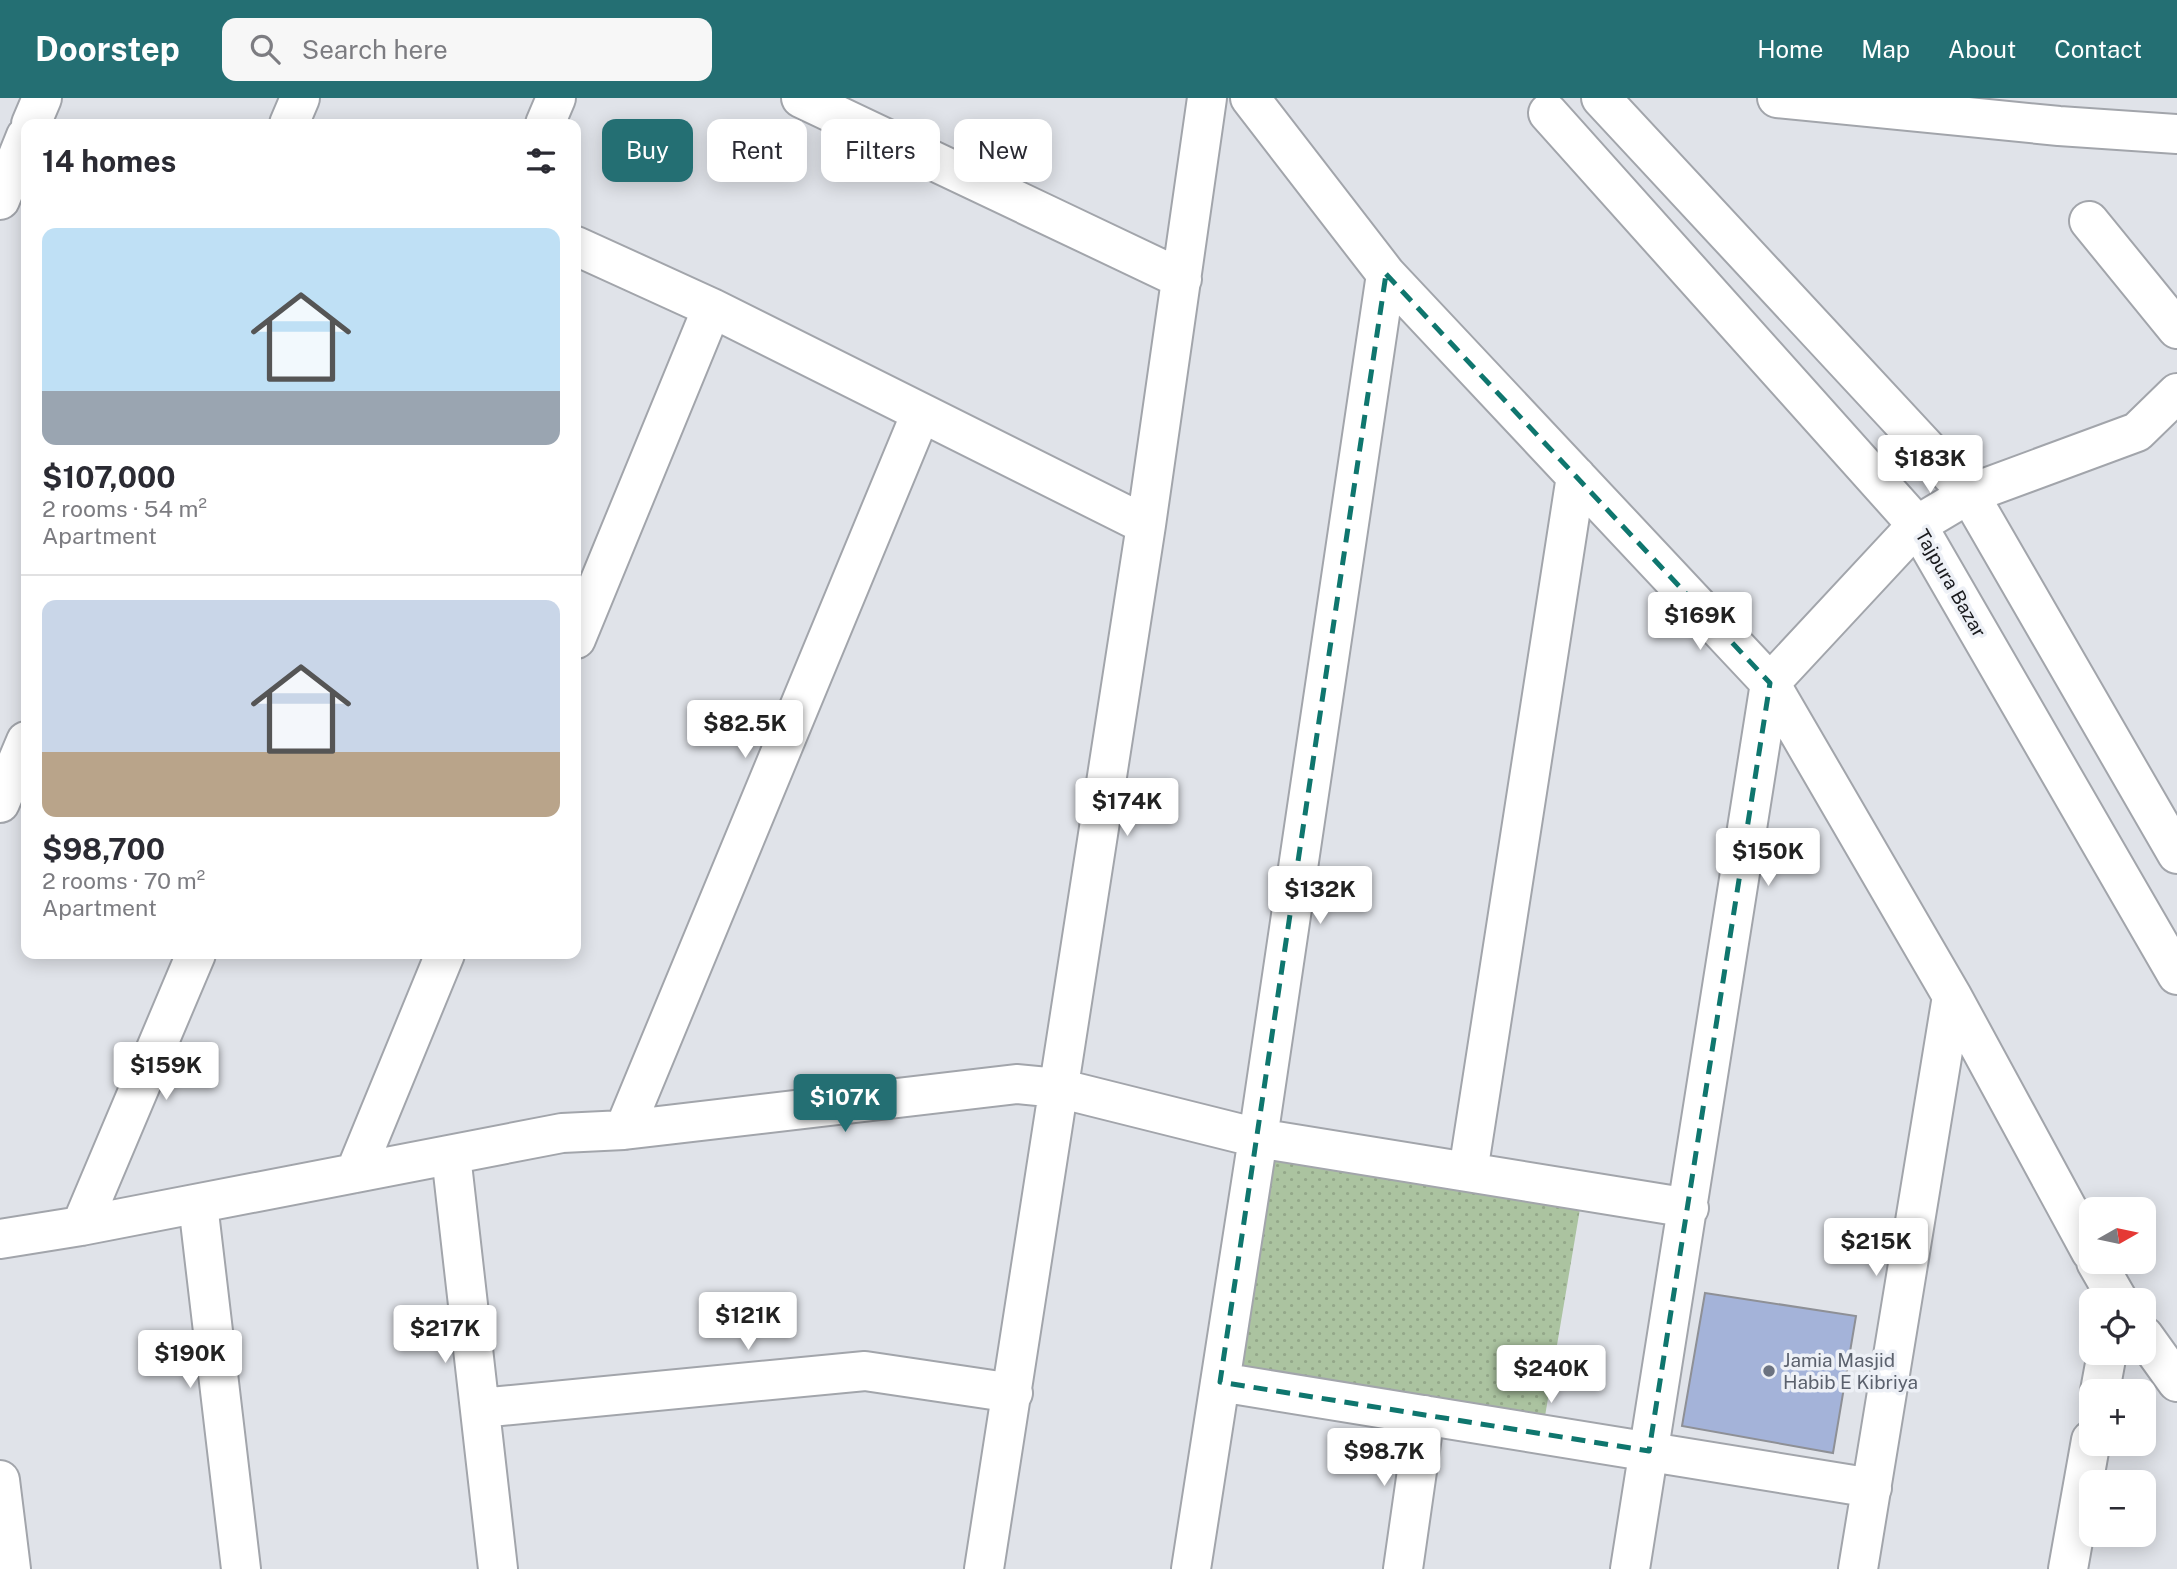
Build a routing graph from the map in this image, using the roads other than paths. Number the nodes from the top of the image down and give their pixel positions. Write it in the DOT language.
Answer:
graph roads {
  1 [pos="41,98"];
  2 [pos="556,98"];
  3 [pos="801,98"];
  4 [pos="1207,98"];
  5 [pos="1250,98"];
  6 [pos="1592,98"];
  7 [pos="1601,98"];
  8 [pos="1777,98"];
  9 [pos="1535,105"];
  10 [pos="2060,112"];
  11 [pos="33,119"];
  12 [pos="547,119"];
  13 [pos="2177,134"];
  14 [pos="21,148"];
  15 [pos="0,200"];
  16 [pos="2089,221"];
  17 [pos="581,248"];
  18 [pos="1386,274"];
  19 [pos="1182,279"];
  20 [pos="712,308"];
  21 [pos="2177,329"];
  22 [pos="2177,393"];
  23 [pos="921,413"];
  24 [pos="1576,476"];
  25 [pos="1969,494"];
  26 [pos="1917,524"];
  27 [pos="1146,526"];
  28 [pos="581,627"];
  29 [pos="1770,683"];
  30 [pos="21,753"];
  31 [pos="0,803"];
  32 [pos="2177,853"];
  33 [pos="193,959"];
  34 [pos="444,959"];
  35 [pos="2177,975"];
  36 [pos="1952,996"];
  37 [pos="1058,1088"];
  38 [pos="624,1130"];
  39 [pos="1258,1138"];
  40 [pos="451,1155"];
  41 [pos="1468,1172"];
  42 [pos="355,1173"];
  43 [pos="198,1204"];
  44 [pos="1689,1208"];
  45 [pos="81,1226"];
  46 [pos="2079,1230"];
  47 [pos="0,1238"];
  48 [pos="2156,1353"];
  49 [pos="1220,1382"];
  50 [pos="2177,1382"];
  51 [pos="1013,1394"];
  52 [pos="480,1408"];
  53 [pos="1425,1415"];
  54 [pos="1649,1451"];
  55 [pos="2088,1456"];
  56 [pos="0,1480"];
  57 [pos="1872,1488"];
  58 [pos="10,1569"];
  59 [pos="241,1569"];
  60 [pos="498,1569"];
  61 [pos="984,1569"];
  62 [pos="1191,1569"];
  63 [pos="1403,1569"];
  64 [pos="1630,1569"];
  65 [pos="1858,1569"];
  66 [pos="2068,1569"];
  1 -- 11 [label="street"];
  2 -- 12 [label="street"];
  3 -- 19 [label="street"];
  4 -- 19 [label="street"];
  5 -- 18 [label="street"];
  6 -- 9 [label="street, Tajpura Bazar"];
  7 -- 25 [label="street"];
  8 -- 10 [label="street"];
  9 -- 26 [label="street, Tajpura Bazar"];
  10 -- 13 [label="street"];
  14 -- 15 [label="street"];
  16 -- 21 [label="street"];
  17 -- 20 [label="street"];
  18 -- 24 [label="street"];
  18 -- 39 [label="street"];
  19 -- 27 [label="street"];
  20 -- 23 [label="street"];
  20 -- 28 [label="street"];
  22 -- 25 [label="street"];
  23 -- 27 [label="street"];
  23 -- 38 [label="street"];
  24 -- 29 [label="street"];
  24 -- 41 [label="street"];
  25 -- 26 [label="street"];
  25 -- 32 [label="street"];
  26 -- 29 [label="street"];
  26 -- 35 [label="street, Tajpura Bazar"];
  27 -- 37 [label="street"];
  29 -- 36 [label="street"];
  29 -- 44 [label="street"];
  30 -- 31 [label="street"];
  33 -- 45 [label="street"];
  34 -- 42 [label="street"];
  36 -- 46 [label="street"];
  36 -- 57 [label="street"];
  37 -- 38 [label="street"];
  37 -- 39 [label="street"];
  37 -- 51 [label="street"];
  38 -- 40 [label="street"];
  39 -- 41 [label="street"];
  39 -- 49 [label="street"];
  40 -- 42 [label="street"];
  40 -- 52 [label="street"];
  41 -- 44 [label="street"];
  42 -- 43 [label="street"];
  43 -- 45 [label="street"];
  43 -- 59 [label="street"];
  44 -- 54 [label="street"];
  45 -- 47 [label="street"];
  48 -- 50 [label="street"];
  49 -- 53 [label="street"];
  49 -- 62 [label="street"];
  51 -- 52 [label="street"];
  51 -- 61 [label="street"];
  52 -- 60 [label="street"];
  53 -- 54 [label="street"];
  53 -- 63 [label="street"];
  54 -- 57 [label="street"];
  54 -- 64 [label="street"];
  55 -- 66 [label="street"];
  56 -- 58 [label="street"];
  57 -- 65 [label="street"];
}
